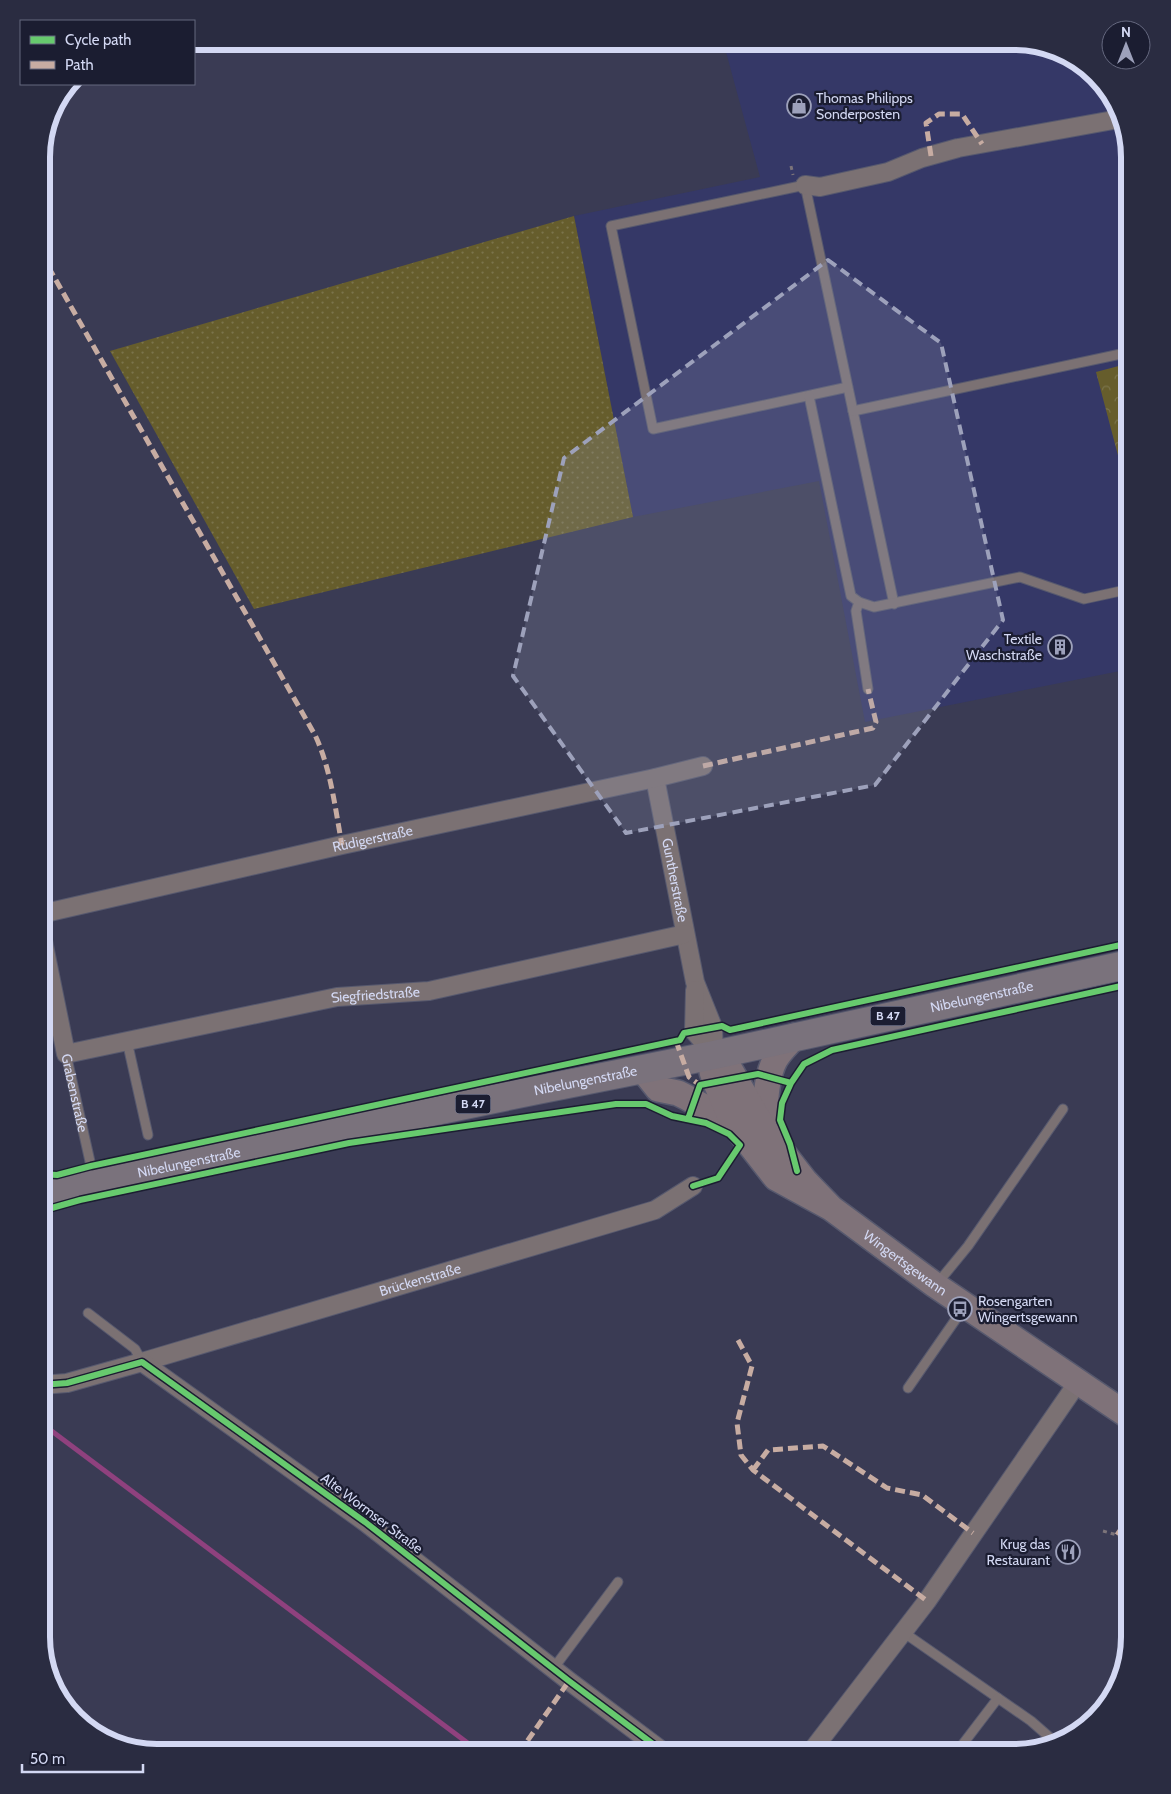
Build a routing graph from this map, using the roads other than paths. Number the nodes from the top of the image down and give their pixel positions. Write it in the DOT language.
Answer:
graph roads {
  1 [pos="1114,120"];
  2 [pos="804,185"];
  3 [pos="1121,354"];
  4 [pos="848,387"];
  5 [pos="809,396"];
  6 [pos="853,411"];
  7 [pos="1121,591"];
  8 [pos="859,602"];
  9 [pos="894,604"];
  10 [pos="868,689"];
  11 [pos="703,766"];
  12 [pos="655,778"];
  13 [pos="50,912"];
  14 [pos="685,934"];
  15 [pos="1121,966"];
  16 [pos="50,975"];
  17 [pos="796,1036"];
  18 [pos="127,1041"];
  19 [pos="66,1054"];
  20 [pos="714,1055"];
  21 [pos="643,1070"];
  22 [pos="1063,1109"];
  23 [pos="733,1123"];
  24 [pos="763,1127"];
  25 [pos="148,1135"];
  26 [pos="91,1166"];
  27 [pos="693,1186"];
  28 [pos="50,1191"];
  29 [pos="831,1208"];
  30 [pos="936,1285"];
  31 [pos="965,1305"];
  32 [pos="88,1313"];
  33 [pos="142,1362"];
  34 [pos="1078,1382"];
  35 [pos="50,1384"];
  36 [pos="908,1388"];
  37 [pos="1121,1411"];
  38 [pos="618,1582"];
  39 [pos="903,1632"];
  40 [pos="553,1669"];
  41 [pos="998,1698"];
  42 [pos="1050,1738"];
  43 [pos="653,1744"];
  44 [pos="817,1744"];
  45 [pos="962,1744"];
  1 -- 2 [label="street"];
  2 -- 4 [label="lane"];
  2 -- 5 [label="lane"];
  3 -- 6 [label="lane"];
  4 -- 5 [label="lane"];
  4 -- 6 [label="lane"];
  5 -- 8 [label="lane"];
  6 -- 9 [label="lane"];
  7 -- 9 [label="lane"];
  8 -- 9 [label="lane"];
  8 -- 10 [label="lane"];
  11 -- 12 [label="street, Rüdigerstraße"];
  12 -- 13 [label="street, Rüdigerstraße"];
  12 -- 14 [label="street, Guntherstraße"];
  14 -- 18 [label="street, Siegfriedstraße"];
  14 -- 20 [label="street, Guntherstraße"];
  15 -- 17 [label="main road, Nibelungenstraße / B 47"];
  16 -- 19 [label="street, Grabenstraße"];
  17 -- 20 [label="main road, Nibelungenstraße / B 47"];
  17 -- 24 [label="main road"];
  18 -- 19 [label="street, Siegfriedstraße"];
  18 -- 25 [label="lane"];
  19 -- 26 [label="lane, Grabenstraße"];
  20 -- 21 [label="main road, Nibelungenstraße / B 47"];
  20 -- 23 [label="main road, Wingertsgewann"];
  20 -- 24 [label="main road, Wingertsgewann"];
  21 -- 23 [label="main road"];
  21 -- 28 [label="main road, Nibelungenstraße / B 47"];
  22 -- 30 [label="lane"];
  23 -- 29 [label="main road, Wingertsgewann"];
  24 -- 29 [label="main road, Wingertsgewann"];
  27 -- 33 [label="street, Brückenstraße"];
  29 -- 30 [label="main road, Wingertsgewann"];
  30 -- 31 [label="main road, Wingertsgewann"];
  31 -- 34 [label="main road, Wingertsgewann"];
  31 -- 36 [label="lane"];
  32 -- 33 [label="lane"];
  33 -- 35 [label="street"];
  33 -- 40 [label="street, Alte Wormser Straße"];
  34 -- 37 [label="main road, Wingertsgewann"];
  34 -- 39 [label="street"];
  38 -- 40 [label="lane"];
  39 -- 41 [label="lane"];
  39 -- 44 [label="street"];
  40 -- 43 [label="street, Alte Wormser Straße"];
  41 -- 42 [label="lane"];
  41 -- 45 [label="lane"];
}
